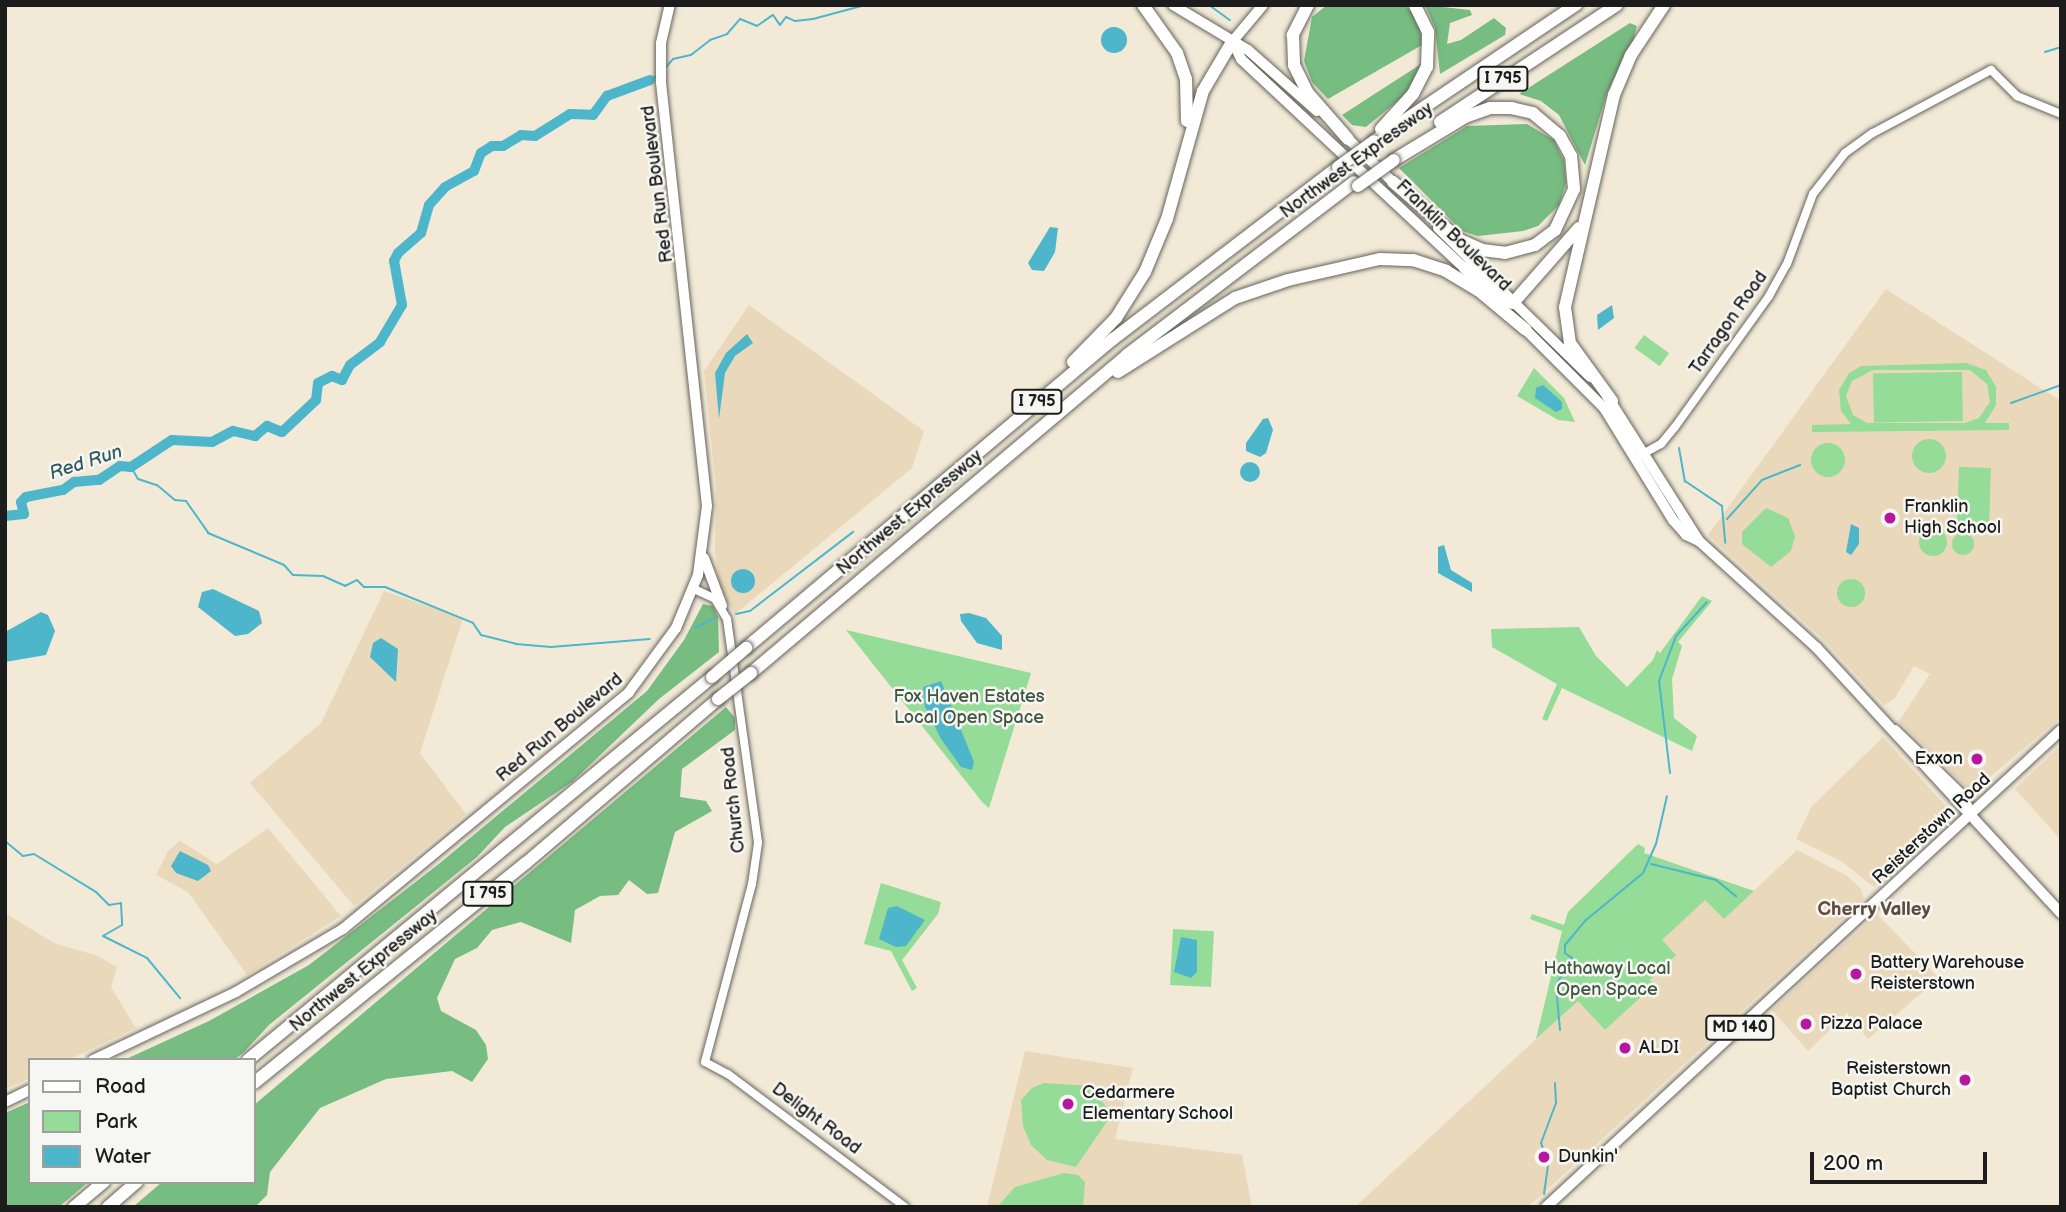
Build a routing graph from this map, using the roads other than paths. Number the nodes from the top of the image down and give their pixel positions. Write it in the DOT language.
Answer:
graph roads {
  1 [pos="670,5"];
  2 [pos="1143,5"];
  3 [pos="1173,5"];
  4 [pos="1263,5"];
  5 [pos="1308,5"];
  6 [pos="1415,5"];
  7 [pos="1576,5"];
  8 [pos="1617,5"];
  9 [pos="1664,5"];
  10 [pos="1232,42"];
  11 [pos="2061,114"];
  12 [pos="1348,139"];
  13 [pos="1373,140"];
  14 [pos="1392,158"];
  15 [pos="1180,169"];
  16 [pos="1393,182"];
  17 [pos="1584,219"];
  18 [pos="1465,268"];
  19 [pos="1513,303"];
  20 [pos="1526,330"];
  21 [pos="1612,401"];
  22 [pos="1011,451"];
  23 [pos="1640,455"];
  24 [pos="942,480"];
  25 [pos="703,554"];
  26 [pos="694,589"];
  27 [pos="722,606"];
  28 [pos="2061,730"];
  29 [pos="1972,814"];
  30 [pos="2061,914"];
  31 [pos="97,1058"];
  32 [pos="250,1058"];
  33 [pos="705,1062"];
  34 [pos="256,1081"];
  35 [pos="28,1091"];
  36 [pos="5,1102"];
  37 [pos="102,1184"];
  38 [pos="135,1184"];
  39 [pos="74,1207"];
  40 [pos="108,1207"];
  41 [pos="905,1207"];
  42 [pos="1546,1207"];
  1 -- 25 [label="main road, Red Run Boulevard"];
  2 -- 15 [label="highway"];
  3 -- 10 [label="main road"];
  4 -- 10 [label="main road"];
  5 -- 12 [label="highway"];
  6 -- 13 [label="highway"];
  7 -- 13 [label="highway, Northwest Expressway / I 795"];
  8 -- 14 [label="highway, Northwest Expressway / I 795"];
  9 -- 17 [label="highway"];
  10 -- 12 [label="main road, Franklin Boulevard"];
  10 -- 15 [label="highway"];
  10 -- 18 [label="main road, Franklin Boulevard"];
  11 -- 23 [label="street, Tarragon Road"];
  12 -- 16 [label="main road, Franklin Boulevard"];
  13 -- 24 [label="highway, Northwest Expressway / I 795, bridge"];
  14 -- 16 [label="highway"];
  14 -- 22 [label="highway, Northwest Expressway / I 795"];
  15 -- 24 [label="highway"];
  16 -- 19 [label="main road, Franklin Boulevard"];
  17 -- 19 [label="highway"];
  17 -- 21 [label="highway"];
  18 -- 19 [label="highway"];
  18 -- 20 [label="main road, Franklin Boulevard"];
  19 -- 21 [label="main road, Franklin Boulevard"];
  20 -- 22 [label="highway"];
  20 -- 23 [label="main road, Franklin Boulevard"];
  21 -- 23 [label="main road, Franklin Boulevard"];
  22 -- 34 [label="highway, Northwest Expressway / I 795, bridge"];
  23 -- 29 [label="main road, Franklin Boulevard"];
  24 -- 32 [label="highway, Northwest Expressway / I 795, bridge"];
  25 -- 26 [label="main road, Red Run Boulevard"];
  25 -- 27 [label="main road"];
  26 -- 27 [label="street"];
  26 -- 31 [label="main road, Red Run Boulevard"];
  27 -- 33 [label="street, Church Road"];
  28 -- 29 [label="main road, Reisterstown Road / MD 140"];
  29 -- 30 [label="main road, Franklin Boulevard"];
  29 -- 42 [label="main road, Reisterstown Road / MD 140"];
  33 -- 41 [label="street, Delight Road"];
  35 -- 36 [label="main road"];
  37 -- 39 [label="highway"];
  38 -- 40 [label="highway"];
}
